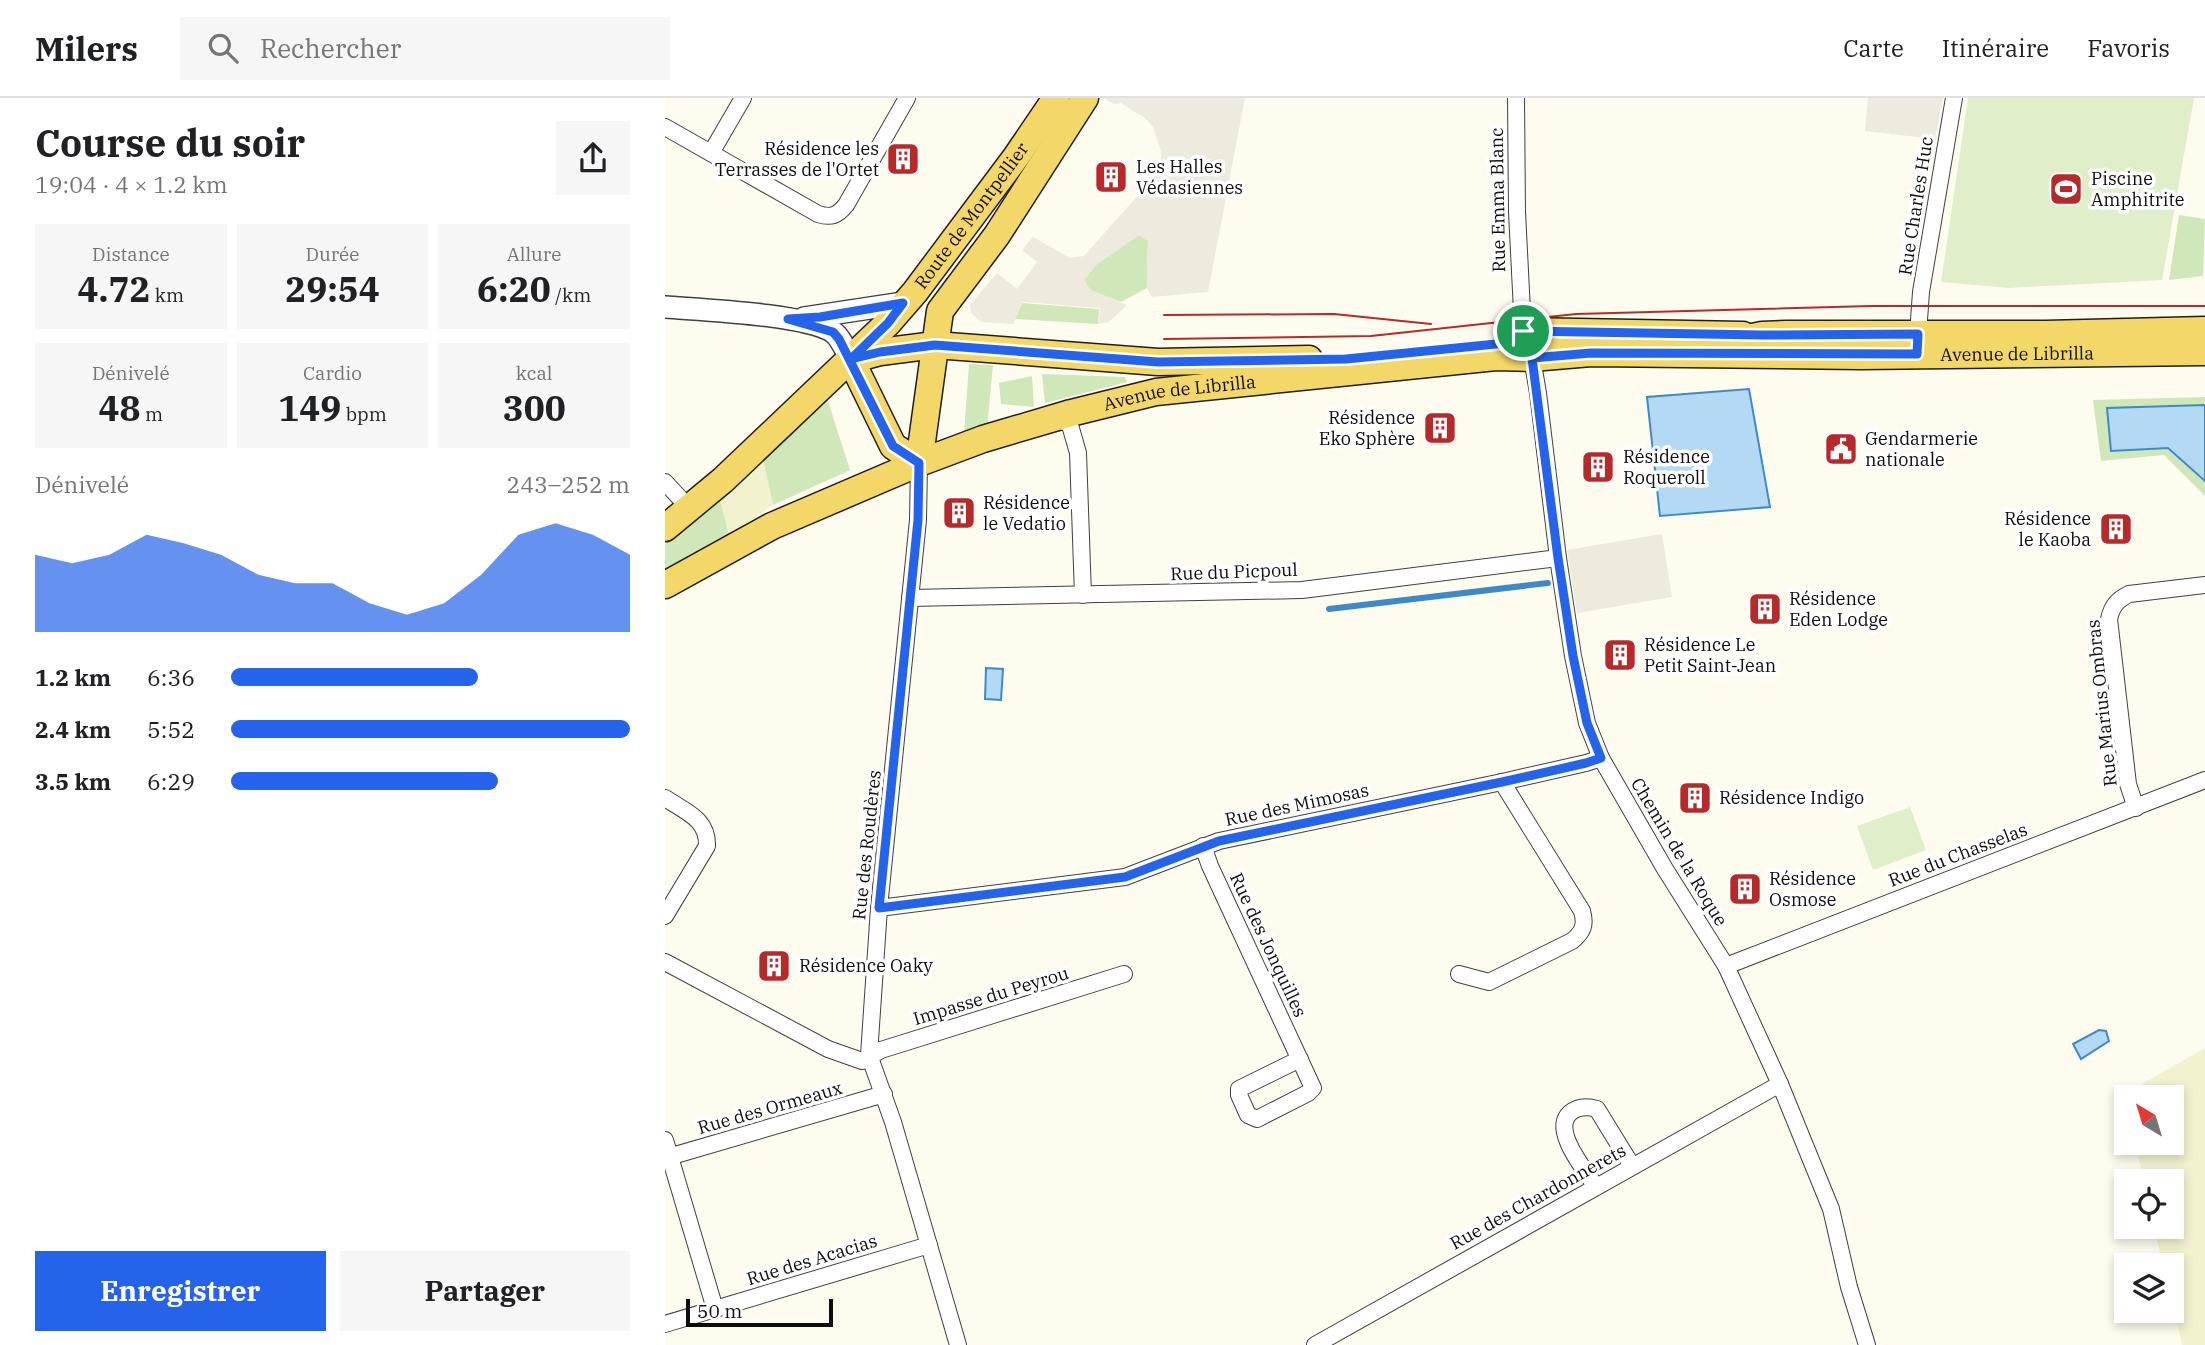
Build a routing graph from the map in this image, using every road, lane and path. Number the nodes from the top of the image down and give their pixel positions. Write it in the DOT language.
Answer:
graph roads {
  1 [pos="743,98"];
  2 [pos="907,98"];
  3 [pos="1056,98"];
  4 [pos="1085,98"];
  5 [pos="1515,98"];
  6 [pos="1954,98"];
  7 [pos="665,127"];
  8 [pos="711,153"];
  9 [pos="903,303"];
  10 [pos="665,306"];
  11 [pos="788,319"];
  12 [pos="2205,330"];
  13 [pos="1918,336"];
  14 [pos="1527,343"];
  15 [pos="935,345"];
  16 [pos="2205,352"];
  17 [pos="851,359"];
  18 [pos="1056,417"];
  19 [pos="919,463"];
  20 [pos="665,482"];
  21 [pos="689,508"];
  22 [pos="665,528"];
  23 [pos="1558,558"];
  24 [pos="665,585"];
  25 [pos="2205,585"];
  26 [pos="1083,595"];
  27 [pos="909,598"];
  28 [pos="1601,758"];
  29 [pos="2205,780"];
  30 [pos="1502,782"];
  31 [pos="665,799"];
  32 [pos="2136,808"];
  33 [pos="1203,846"];
  34 [pos="879,908"];
  35 [pos="665,916"];
  36 [pos="665,962"];
  37 [pos="1726,967"];
  38 [pos="1124,974"];
  39 [pos="1459,974"];
  40 [pos="869,1055"];
  41 [pos="1300,1059"];
  42 [pos="1780,1084"];
  43 [pos="884,1094"];
  44 [pos="667,1152"];
  45 [pos="1632,1167"];
  46 [pos="1596,1187"];
  47 [pos="929,1245"];
  48 [pos="715,1309"];
  49 [pos="665,1324"];
  50 [pos="958,1345"];
  51 [pos="1315,1345"];
  52 [pos="1867,1345"];
  1 -- 8 [label="street"];
  2 -- 8 [label="street"];
  3 -- 9 [label="main road, Route de Montpellier"];
  4 -- 15 [label="main road, Route de Montpellier"];
  5 -- 14 [label="street, Rue Emma Blanc"];
  6 -- 13 [label="street, Rue Charles Huc"];
  7 -- 8 [label="street"];
  9 -- 11 [label="street"];
  9 -- 17 [label="main road, Route de Montpellier"];
  10 -- 11 [label="street"];
  11 -- 17 [label="street"];
  12 -- 13 [label="main road, Avenue de Librilla"];
  13 -- 14 [label="main road, Avenue de Librilla"];
  13 -- 14 [label="main road, Avenue de Librilla"];
  13 -- 16 [label="main road, Avenue de Librilla"];
  14 -- 15 [label="main road, Avenue de Librilla"];
  14 -- 18 [label="main road, Avenue de Librilla"];
  14 -- 23 [label="street, Chemin de la Roque"];
  15 -- 17 [label="main road, Avenue de Librilla"];
  15 -- 19 [label="main road"];
  17 -- 19 [label="main road"];
  17 -- 21 [label="main road, Route de Montpellier"];
  18 -- 19 [label="main road, Avenue de Librilla"];
  18 -- 26 [label="street"];
  19 -- 24 [label="main road"];
  19 -- 27 [label="street, Rue des Roudères"];
  20 -- 21 [label="street"];
  21 -- 22 [label="main road, Route de Montpellier"];
  23 -- 26 [label="street, Rue du Picpoul"];
  23 -- 28 [label="street, Chemin de la Roque"];
  25 -- 32 [label="street, Rue Marius Ombras"];
  26 -- 27 [label="street, Rue du Picpoul"];
  27 -- 34 [label="street, Rue des Roudères"];
  28 -- 30 [label="street, Rue des Mimosas"];
  28 -- 37 [label="street, Chemin de la Roque"];
  29 -- 32 [label="street, Rue du Chasselas"];
  30 -- 33 [label="street, Rue des Mimosas"];
  30 -- 39 [label="street"];
  31 -- 35 [label="street"];
  32 -- 37 [label="street, Rue du Chasselas"];
  33 -- 34 [label="street, Rue des Mimosas"];
  33 -- 41 [label="street, Rue des Jonquilles"];
  34 -- 40 [label="street, Rue des Roudères"];
  36 -- 40 [label="street"];
  37 -- 42 [label="street, Chemin de la Roque"];
  38 -- 40 [label="street, Impasse du Peyrou"];
  40 -- 43 [label="street, Rue des Roudères"];
  41 -- 41 [label="street, Rue des Jonquilles"];
  42 -- 45 [label="street, Rue des Chardonnerets"];
  42 -- 52 [label="street, Chemin de la Roque"];
  43 -- 44 [label="street, Rue des Ormeaux"];
  43 -- 47 [label="street, Rue des Roudères"];
  44 -- 48 [label="street"];
  45 -- 46 [label="street, Rue des Chardonnerets"];
  45 -- 46 [label="street"];
  46 -- 51 [label="street, Rue des Chardonnerets"];
  47 -- 48 [label="street, Rue des Acacias"];
  47 -- 50 [label="street, Rue des Roudères"];
  48 -- 49 [label="street, Rue des Acacias"];
}
